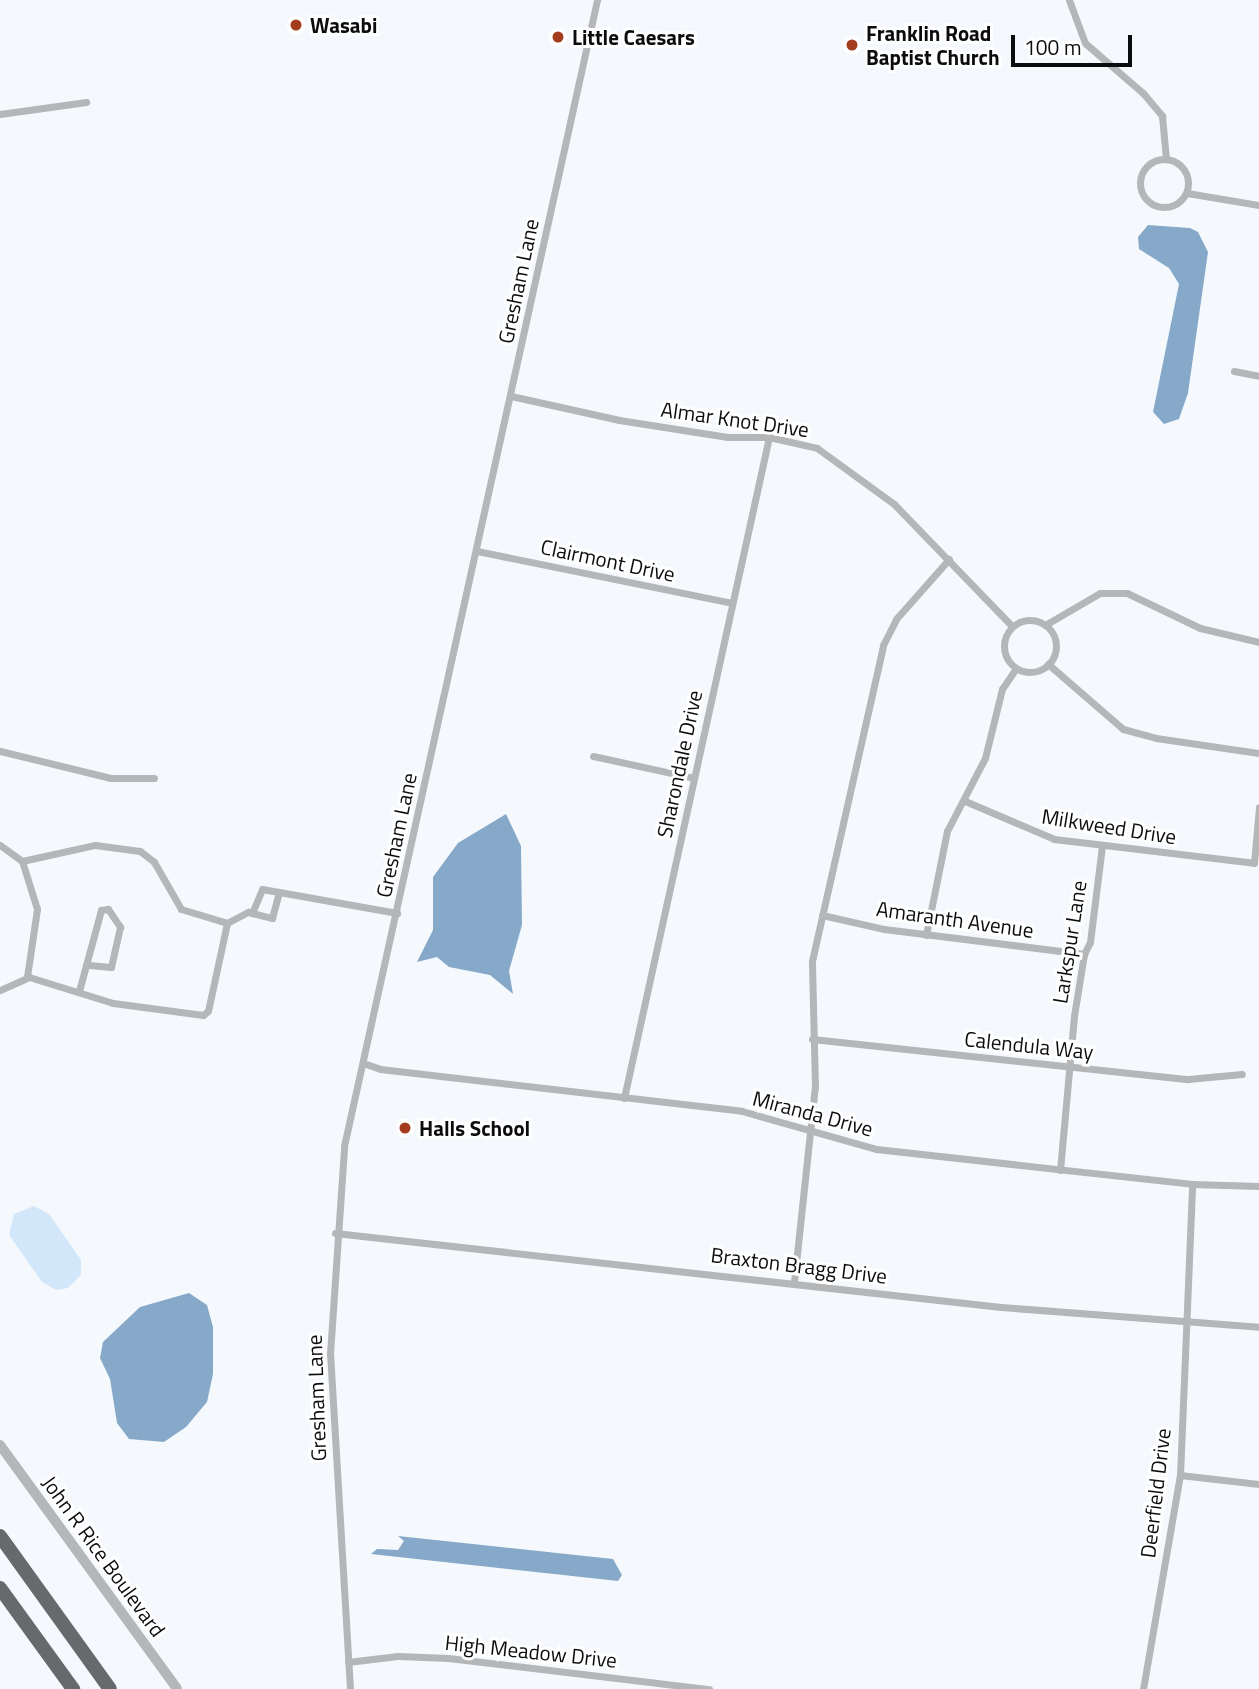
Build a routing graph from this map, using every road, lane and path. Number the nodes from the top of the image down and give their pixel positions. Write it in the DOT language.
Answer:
graph roads {
  1 [pos="597,0"];
  2 [pos="1069,0"];
  3 [pos="86,102"];
  4 [pos="0,114"];
  5 [pos="1166,159"];
  6 [pos="1187,193"];
  7 [pos="1259,205"];
  8 [pos="1234,371"];
  9 [pos="1259,376"];
  10 [pos="511,396"];
  11 [pos="768,437"];
  12 [pos="477,551"];
  13 [pos="949,559"];
  14 [pos="732,603"];
  15 [pos="1045,625"];
  16 [pos="1012,626"];
  17 [pos="1259,642"];
  18 [pos="1048,664"];
  19 [pos="1016,668"];
  20 [pos="0,751"];
  21 [pos="1259,753"];
  22 [pos="593,757"];
  23 [pos="154,778"];
  24 [pos="694,778"];
  25 [pos="965,801"];
  26 [pos="1259,807"];
  27 [pos="0,845"];
  28 [pos="1102,845"];
  29 [pos="22,861"];
  30 [pos="279,892"];
  31 [pos="252,913"];
  32 [pos="397,913"];
  33 [pos="822,915"];
  34 [pos="227,923"];
  35 [pos="926,934"];
  36 [pos="1084,954"];
  37 [pos="86,965"];
  38 [pos="27,977"];
  39 [pos="0,990"];
  40 [pos="79,991"];
  41 [pos="812,1039"];
  42 [pos="363,1063"];
  43 [pos="1070,1067"];
  44 [pos="1242,1074"];
  45 [pos="624,1098"];
  46 [pos="811,1131"];
  47 [pos="1060,1170"];
  48 [pos="1192,1184"];
  49 [pos="1256,1186"];
  50 [pos="335,1233"];
  51 [pos="794,1282"];
  52 [pos="1186,1323"];
  53 [pos="1259,1328"];
  54 [pos="0,1445"];
  55 [pos="1180,1475"];
  56 [pos="1259,1484"];
  57 [pos="0,1536"];
  58 [pos="0,1588"];
  59 [pos="348,1662"];
  60 [pos="73,1689"];
  61 [pos="110,1689"];
  62 [pos="177,1689"];
  63 [pos="350,1689"];
  64 [pos="709,1689"];
  65 [pos="1143,1689"];
  1 -- 10 [label="street, Gresham Lane"];
  2 -- 5 [label="street"];
  3 -- 4 [label="street"];
  5 -- 6 [label="street"];
  5 -- 6 [label="street"];
  6 -- 7 [label="street"];
  8 -- 9 [label="street"];
  10 -- 11 [label="street, Almar Knot Drive"];
  10 -- 12 [label="street, Gresham Lane"];
  11 -- 13 [label="street, Almar Knot Drive"];
  11 -- 14 [label="street, Sharondale Drive"];
  12 -- 14 [label="street, Clairmont Drive"];
  12 -- 32 [label="street, Gresham Lane"];
  13 -- 16 [label="street, Almar Knot Drive"];
  13 -- 33 [label="street"];
  14 -- 24 [label="street, Sharondale Drive"];
  15 -- 16 [label="street"];
  15 -- 17 [label="street"];
  15 -- 18 [label="street"];
  16 -- 19 [label="street"];
  18 -- 19 [label="street"];
  18 -- 21 [label="street"];
  19 -- 25 [label="street"];
  20 -- 23 [label="street"];
  22 -- 24 [label="street"];
  24 -- 45 [label="street, Sharondale Drive"];
  25 -- 28 [label="street, Milkweed Drive"];
  25 -- 35 [label="street"];
  26 -- 28 [label="street, Milkweed Drive"];
  27 -- 29 [label="street"];
  28 -- 36 [label="street, Larkspur Lane"];
  29 -- 34 [label="street"];
  29 -- 38 [label="street"];
  30 -- 31 [label="street"];
  30 -- 31 [label="street"];
  30 -- 32 [label="street"];
  31 -- 34 [label="street"];
  32 -- 42 [label="street, Gresham Lane"];
  33 -- 35 [label="street, Amaranth Avenue"];
  33 -- 41 [label="street"];
  34 -- 40 [label="street"];
  35 -- 36 [label="street, Amaranth Avenue"];
  36 -- 43 [label="street, Larkspur Lane"];
  37 -- 37 [label="street"];
  37 -- 40 [label="street"];
  38 -- 39 [label="street"];
  38 -- 40 [label="street"];
  41 -- 43 [label="street, Calendula Way"];
  41 -- 46 [label="street"];
  42 -- 45 [label="street, Miranda Drive"];
  42 -- 50 [label="street, Gresham Lane"];
  43 -- 44 [label="street, Calendula Way"];
  43 -- 47 [label="street, Larkspur Lane"];
  45 -- 46 [label="street, Miranda Drive"];
  46 -- 47 [label="street, Miranda Drive"];
  46 -- 51 [label="street"];
  47 -- 48 [label="street, Miranda Drive"];
  48 -- 49 [label="street, Miranda Drive"];
  48 -- 52 [label="street, Deerfield Drive"];
  50 -- 51 [label="street, Braxton Bragg Drive"];
  50 -- 59 [label="street, Gresham Lane"];
  51 -- 52 [label="street, Braxton Bragg Drive"];
  52 -- 53 [label="street, Braxton Bragg Drive"];
  52 -- 55 [label="street, Deerfield Drive"];
  54 -- 62 [label="street, John R Rice Boulevard"];
  55 -- 56 [label="street"];
  55 -- 65 [label="street, Deerfield Drive"];
  57 -- 61 [label="highway"];
  58 -- 60 [label="highway"];
  59 -- 63 [label="street, Gresham Lane"];
  59 -- 64 [label="street, High Meadow Drive"];
}
